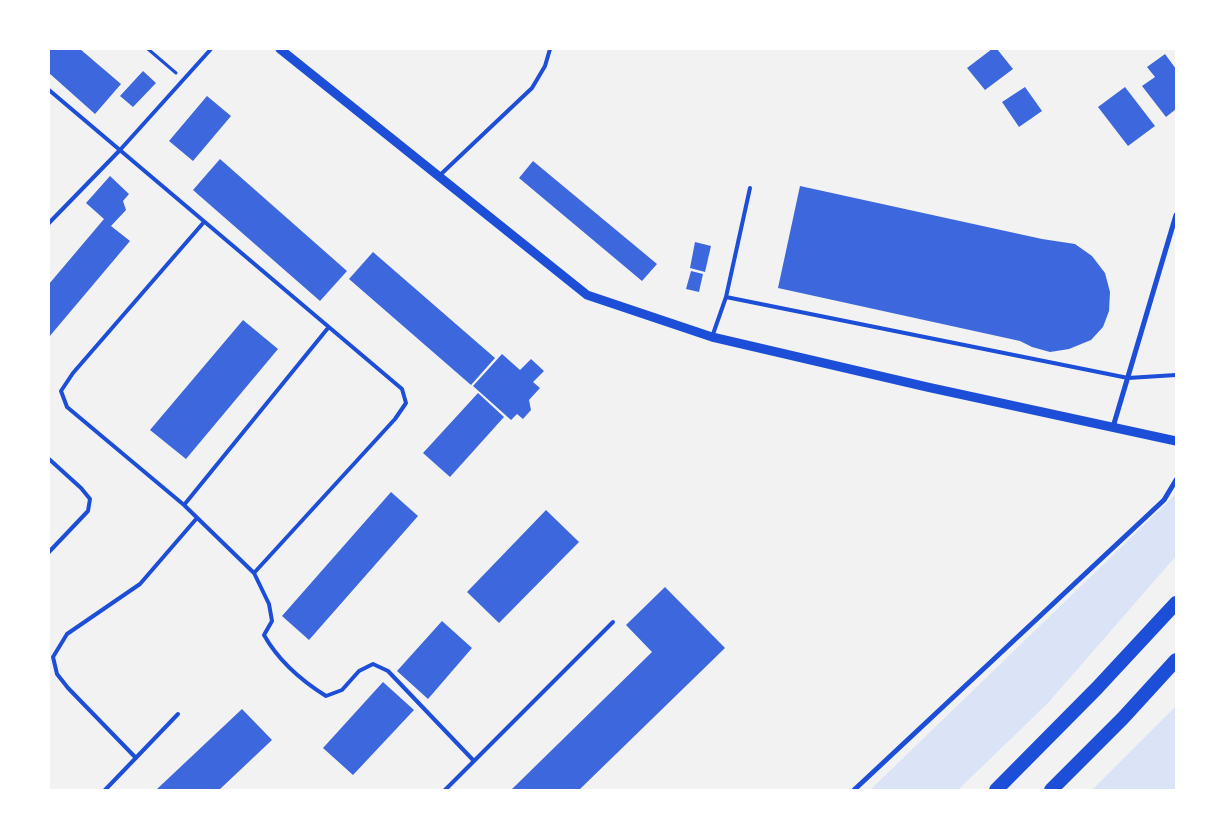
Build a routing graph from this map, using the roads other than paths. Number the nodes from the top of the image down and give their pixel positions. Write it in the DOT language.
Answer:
graph roads {
  1 [pos="211,49"];
  2 [pos="280,49"];
  3 [pos="550,49"];
  4 [pos="49,90"];
  5 [pos="120,150"];
  6 [pos="439,176"];
  7 [pos="750,188"];
  8 [pos="1176,215"];
  9 [pos="204,222"];
  10 [pos="49,224"];
  11 [pos="726,297"];
  12 [pos="328,328"];
  13 [pos="712,337"];
  14 [pos="1176,375"];
  15 [pos="1128,378"];
  16 [pos="1113,427"];
  17 [pos="1176,441"];
  18 [pos="49,459"];
  19 [pos="1176,480"];
  20 [pos="184,505"];
  21 [pos="197,518"];
  22 [pos="49,551"];
  23 [pos="254,573"];
  24 [pos="1176,603"];
  25 [pos="613,622"];
  26 [pos="1176,660"];
  27 [pos="178,714"];
  28 [pos="136,758"];
  29 [pos="474,761"];
  30 [pos="105,790"];
  31 [pos="445,790"];
  32 [pos="854,790"];
  33 [pos="996,790"];
  34 [pos="1051,790"];
  1 -- 5 [label="lane"];
  2 -- 6 [label="street"];
  3 -- 6 [label="lane"];
  4 -- 5 [label="lane"];
  5 -- 9 [label="lane"];
  5 -- 10 [label="lane"];
  6 -- 13 [label="street"];
  7 -- 11 [label="lane"];
  8 -- 15 [label="street"];
  9 -- 12 [label="lane"];
  9 -- 20 [label="lane"];
  11 -- 13 [label="lane"];
  11 -- 15 [label="lane"];
  12 -- 20 [label="lane"];
  12 -- 23 [label="lane"];
  13 -- 16 [label="street"];
  14 -- 15 [label="lane"];
  15 -- 16 [label="street"];
  16 -- 17 [label="street"];
  18 -- 22 [label="lane"];
  19 -- 32 [label="street"];
  20 -- 21 [label="lane"];
  21 -- 23 [label="lane"];
  21 -- 28 [label="lane"];
  23 -- 29 [label="lane"];
  24 -- 33 [label="highway"];
  25 -- 29 [label="lane"];
  26 -- 34 [label="highway"];
  27 -- 28 [label="lane"];
  28 -- 30 [label="lane"];
  29 -- 31 [label="lane"];
}
